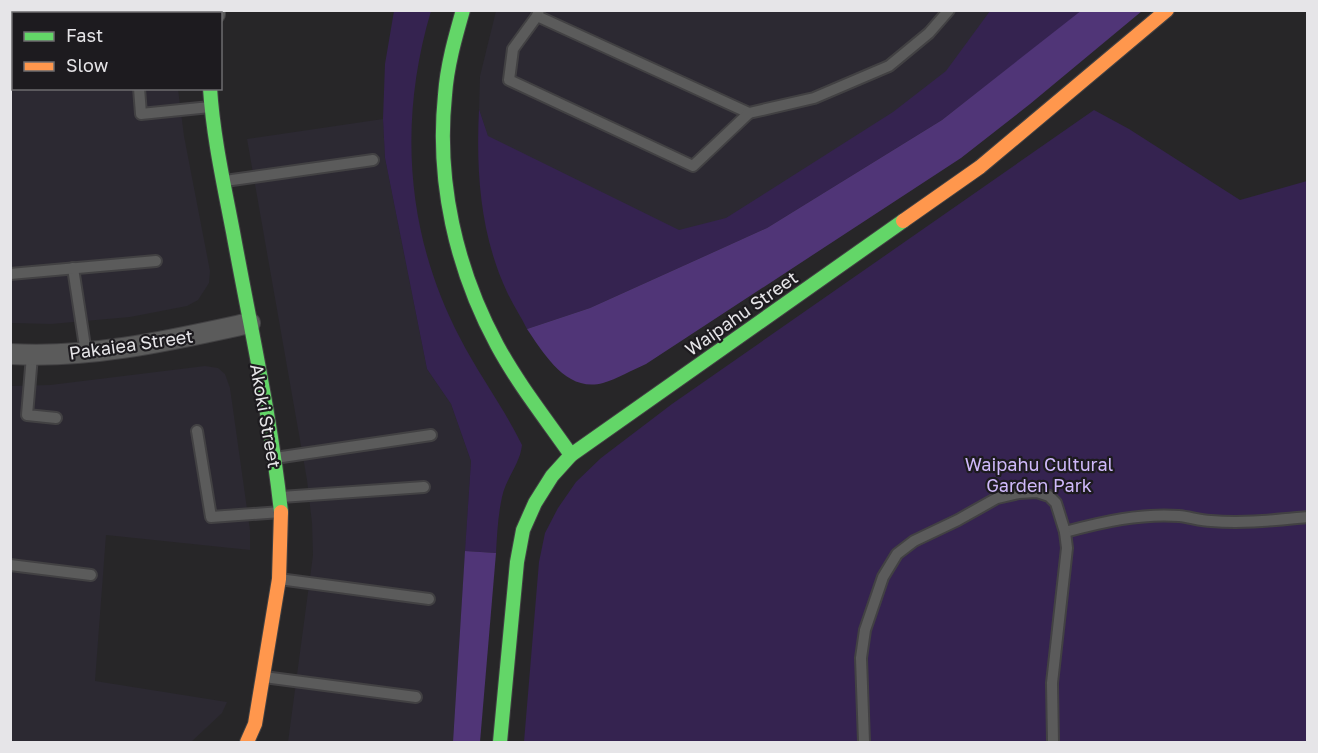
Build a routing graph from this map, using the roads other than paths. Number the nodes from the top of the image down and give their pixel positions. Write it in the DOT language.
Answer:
graph roads {
  1 [pos="463,10"];
  2 [pos="949,10"];
  3 [pos="1167,10"];
  4 [pos="538,13"];
  5 [pos="139,90"];
  6 [pos="210,90"];
  7 [pos="211,107"];
  8 [pos="749,113"];
  9 [pos="374,160"];
  10 [pos="223,182"];
  11 [pos="156,261"];
  12 [pos="73,268"];
  13 [pos="10,274"];
  14 [pos="250,323"];
  15 [pos="86,353"];
  16 [pos="10,354"];
  17 [pos="32,356"];
  18 [pos="56,418"];
  19 [pos="197,431"];
  20 [pos="431,435"];
  21 [pos="571,455"];
  22 [pos="275,458"];
  23 [pos="424,487"];
  24 [pos="279,497"];
  25 [pos="281,512"];
  26 [pos="1308,517"];
  27 [pos="1065,532"];
  28 [pos="10,566"];
  29 [pos="91,575"];
  30 [pos="279,579"];
  31 [pos="429,599"];
  32 [pos="263,677"];
  33 [pos="416,697"];
  34 [pos="247,742"];
  35 [pos="500,742"];
  36 [pos="864,742"];
  37 [pos="1053,742"];
  1 -- 21 [label="street"];
  2 -- 8 [label="lane"];
  3 -- 21 [label="street, Waipahu Street"];
  4 -- 8 [label="lane"];
  4 -- 8 [label="lane"];
  5 -- 7 [label="lane"];
  6 -- 7 [label="street, Akoki Street"];
  7 -- 10 [label="street, Akoki Street"];
  9 -- 10 [label="lane"];
  10 -- 14 [label="street, Akoki Street"];
  11 -- 12 [label="lane"];
  12 -- 13 [label="lane"];
  12 -- 15 [label="lane"];
  14 -- 15 [label="street, Pakaiea Street"];
  14 -- 22 [label="street, Akoki Street"];
  15 -- 17 [label="street, Pakaiea Street"];
  16 -- 17 [label="street, Pakaiea Street"];
  17 -- 18 [label="lane"];
  19 -- 25 [label="lane"];
  20 -- 22 [label="lane"];
  21 -- 35 [label="street, Waipahu Street"];
  22 -- 24 [label="street, Akoki Street"];
  23 -- 24 [label="lane"];
  24 -- 25 [label="street, Akoki Street"];
  25 -- 30 [label="street, Akoki Street"];
  26 -- 27 [label="lane"];
  27 -- 36 [label="lane"];
  27 -- 37 [label="lane"];
  28 -- 29 [label="lane"];
  30 -- 31 [label="lane"];
  30 -- 32 [label="street, Akoki Street"];
  32 -- 33 [label="lane"];
  32 -- 34 [label="street, Akoki Street"];
}
